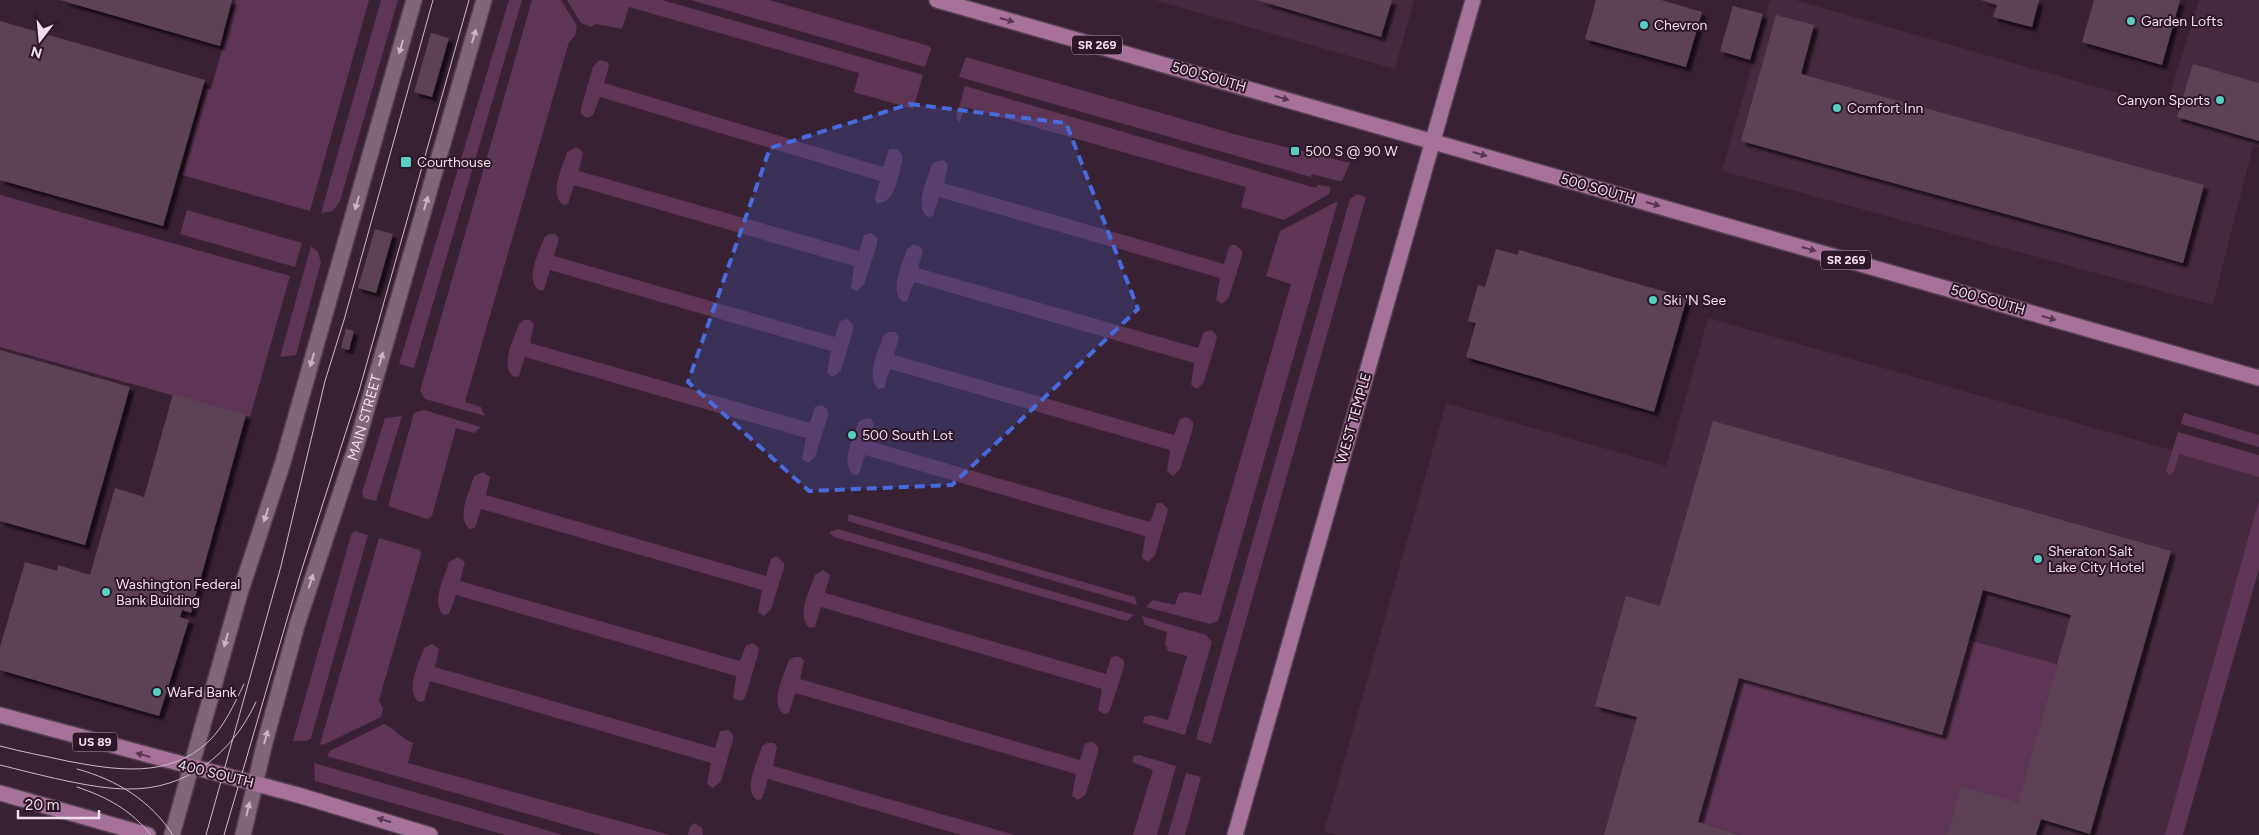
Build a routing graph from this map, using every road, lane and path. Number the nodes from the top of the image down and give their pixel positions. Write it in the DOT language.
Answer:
graph roads {
  1 [pos="414,0"];
  2 [pos="484,0"];
  3 [pos="937,0"];
  4 [pos="1473,0"];
  5 [pos="1433,141"];
  6 [pos="2259,378"];
  7 [pos="0,715"];
  8 [pos="190,767"];
  9 [pos="254,784"];
  10 [pos="0,793"];
  11 [pos="148,835"];
  12 [pos="172,835"];
  13 [pos="242,835"];
  14 [pos="430,835"];
  15 [pos="1235,835"];
  1 -- 8 [label="street, one-way"];
  9 -- 2 [label="street, MAIN STREET, one-way"];
  3 -- 5 [label="main road, 500 SOUTH / SR 269, one-way"];
  4 -- 5 [label="main road, WEST TEMPLE"];
  5 -- 6 [label="main road, 500 SOUTH / SR 269, one-way"];
  5 -- 15 [label="main road, WEST TEMPLE"];
  8 -- 7 [label="main road, 400 SOUTH / US 89, one-way"];
  8 -- 9 [label="main road, 400 SOUTH / US 89"];
  8 -- 12 [label="street"];
  13 -- 9 [label="street, MAIN STREET, one-way"];
  14 -- 9 [label="main road, 400 SOUTH / US 89, one-way"];
  10 -- 11 [label="main road"];
}
